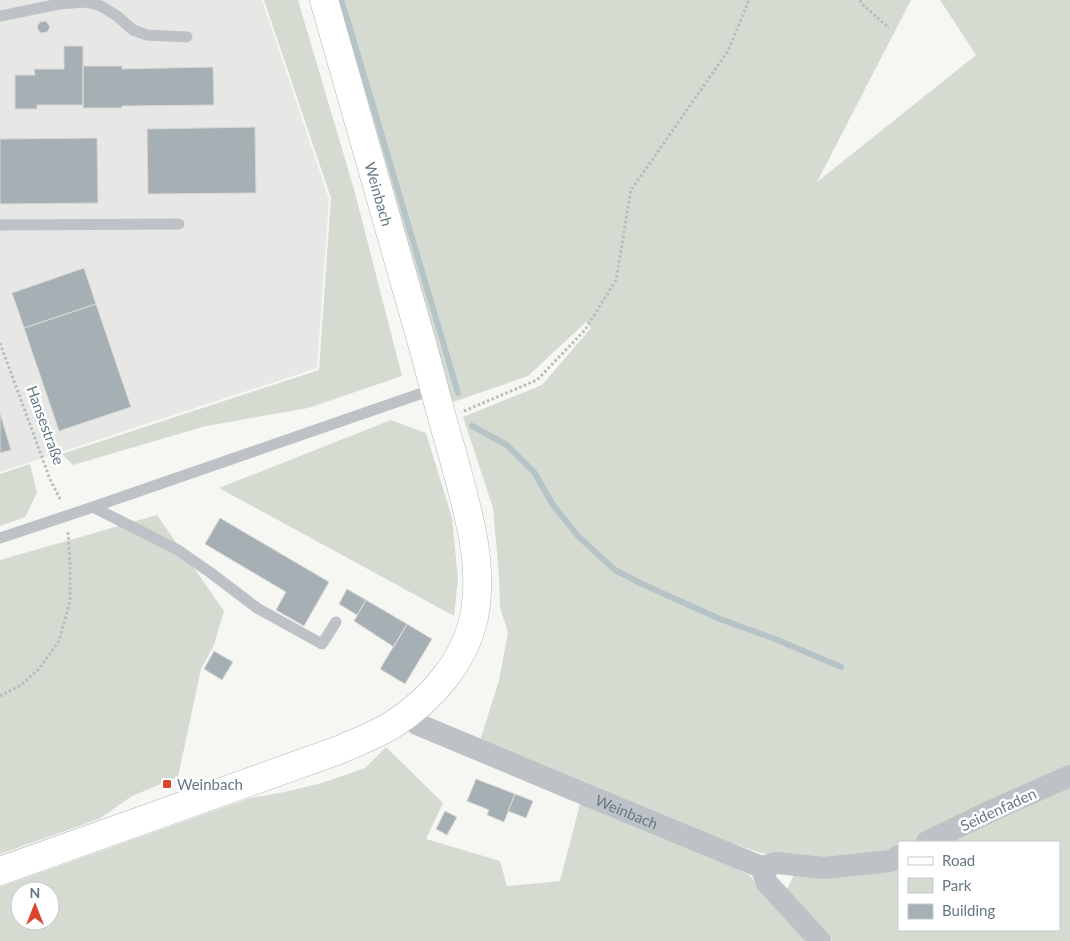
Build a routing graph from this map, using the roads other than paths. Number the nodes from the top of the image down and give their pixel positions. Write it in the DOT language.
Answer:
graph roads {
  1 [pos="324,0"];
  2 [pos="0,16"];
  3 [pos="187,37"];
  4 [pos="179,224"];
  5 [pos="0,225"];
  6 [pos="434,389"];
  7 [pos="93,507"];
  8 [pos="0,538"];
  9 [pos="336,622"];
  10 [pos="409,713"];
  11 [pos="1070,776"];
  12 [pos="929,841"];
  13 [pos="898,857"];
  14 [pos="761,867"];
  15 [pos="0,871"];
  16 [pos="820,941"];
  1 -- 6 [label="main road, Weinbach"];
  2 -- 3 [label="lane"];
  4 -- 5 [label="lane"];
  6 -- 7 [label="lane"];
  6 -- 10 [label="main road, Weinbach"];
  7 -- 8 [label="lane"];
  7 -- 9 [label="lane"];
  10 -- 14 [label="street, Weinbach"];
  10 -- 15 [label="main road"];
  11 -- 12 [label="street, Seidenfaden"];
  13 -- 14 [label="street"];
  14 -- 16 [label="street"];
}
